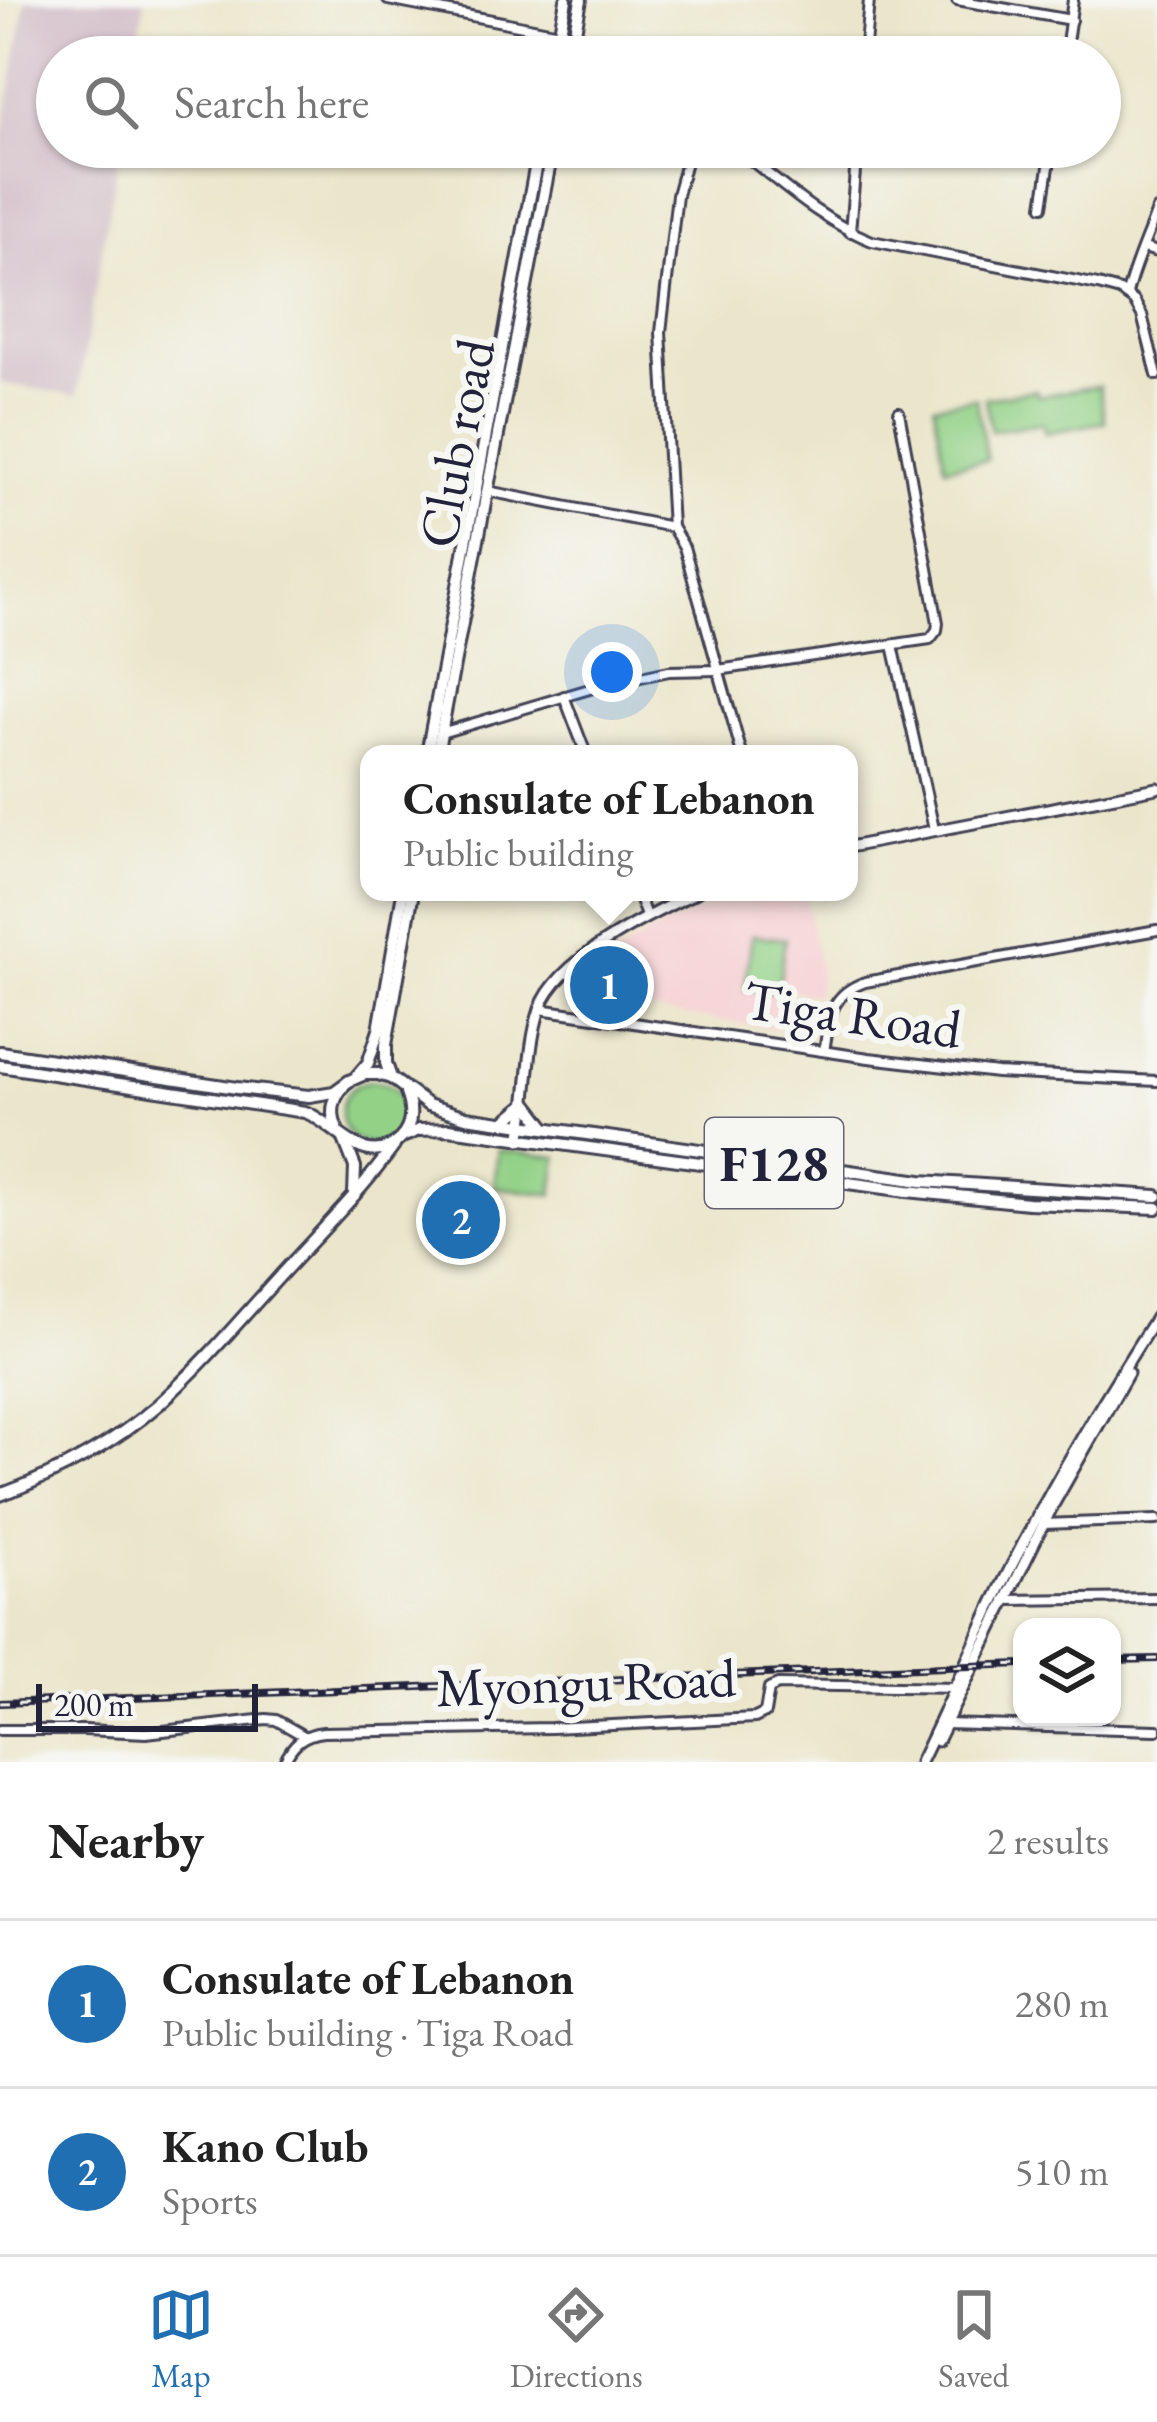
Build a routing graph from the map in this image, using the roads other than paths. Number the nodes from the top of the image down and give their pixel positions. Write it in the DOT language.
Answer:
graph roads {
  1 [pos="388,0"];
  2 [pos="566,0"];
  3 [pos="580,0"];
  4 [pos="869,0"];
  5 [pos="957,0"];
  6 [pos="1073,0"];
  7 [pos="991,3"];
  8 [pos="1070,20"];
  9 [pos="560,33"];
  10 [pos="559,36"];
  11 [pos="574,36"];
  12 [pos="866,36"];
  13 [pos="1068,36"];
  14 [pos="536,168"];
  15 [pos="549,168"];
  16 [pos="685,168"];
  17 [pos="760,168"];
  18 [pos="855,168"];
  19 [pos="1049,168"];
  20 [pos="1043,206"];
  21 [pos="1157,210"];
  22 [pos="850,232"];
  23 [pos="1144,248"];
  24 [pos="1157,252"];
  25 [pos="1127,294"];
  26 [pos="1157,374"];
  27 [pos="899,412"];
  28 [pos="481,498"];
  29 [pos="672,527"];
  30 [pos="893,645"];
  31 [pos="718,670"];
  32 [pos="564,696"];
  33 [pos="441,733"];
  34 [pos="429,745"];
  35 [pos="439,745"];
  36 [pos="583,745"];
  37 [pos="739,745"];
  38 [pos="1157,788"];
  39 [pos="934,829"];
  40 [pos="858,845"];
  41 [pos="402,901"];
  42 [pos="410,901"];
  43 [pos="640,901"];
  44 [pos="678,901"];
  45 [pos="646,916"];
  46 [pos="1157,930"];
  47 [pos="400,935"];
  48 [pos="540,1009"];
  49 [pos="824,1051"];
  50 [pos="0,1052"];
  51 [pos="0,1066"];
  52 [pos="350,1081"];
  53 [pos="1157,1081"];
  54 [pos="396,1082"];
  55 [pos="526,1103"];
  56 [pos="504,1122"];
  57 [pos="524,1125"];
  58 [pos="546,1128"];
  59 [pos="342,1136"];
  60 [pos="399,1140"];
  61 [pos="520,1140"];
  62 [pos="1157,1196"];
  63 [pos="353,1197"];
  64 [pos="1157,1208"];
  65 [pos="1157,1320"];
  66 [pos="0,1495"];
  67 [pos="1157,1520"];
  68 [pos="1043,1524"];
  69 [pos="1157,1598"];
  70 [pos="1004,1600"];
  71 [pos="959,1688"];
  72 [pos="945,1724"];
  73 [pos="0,1730"];
  74 [pos="1157,1730"];
  75 [pos="304,1736"];
  76 [pos="284,1762"];
  77 [pos="924,1762"];
  1 -- 9 [label="street"];
  2 -- 9 [label="main road"];
  3 -- 11 [label="main road"];
  4 -- 12 [label="street"];
  5 -- 7 [label="street"];
  6 -- 8 [label="street"];
  7 -- 8 [label="street"];
  8 -- 13 [label="street"];
  9 -- 10 [label="main road"];
  9 -- 11 [label="street"];
  14 -- 28 [label="main road"];
  15 -- 28 [label="main road, Club road"];
  16 -- 29 [label="street"];
  17 -- 22 [label="street"];
  18 -- 22 [label="street"];
  19 -- 20 [label="street"];
  21 -- 23 [label="street"];
  22 -- 25 [label="street"];
  23 -- 24 [label="street"];
  23 -- 25 [label="street"];
  25 -- 26 [label="street"];
  27 -- 30 [label="street"];
  28 -- 29 [label="street"];
  28 -- 33 [label="main road, Club road"];
  28 -- 34 [label="main road"];
  29 -- 31 [label="street"];
  30 -- 31 [label="street"];
  30 -- 39 [label="street"];
  31 -- 32 [label="street"];
  31 -- 37 [label="street"];
  32 -- 33 [label="street"];
  32 -- 36 [label="street"];
  33 -- 35 [label="main road, Club road"];
  38 -- 39 [label="street"];
  39 -- 40 [label="street"];
  41 -- 47 [label="main road"];
  42 -- 47 [label="main road"];
  43 -- 45 [label="street"];
  44 -- 45 [label="street"];
  45 -- 48 [label="street"];
  46 -- 49 [label="street"];
  47 -- 52 [label="main road"];
  47 -- 54 [label="main road"];
  48 -- 49 [label="street, Tiga Road"];
  48 -- 55 [label="street"];
  49 -- 53 [label="street, Tiga Road"];
  50 -- 52 [label="main road, F128"];
  51 -- 59 [label="main road, F128"];
  52 -- 54 [label="main road, F128"];
  52 -- 59 [label="main road"];
  54 -- 56 [label="main road, F128"];
  54 -- 60 [label="main road"];
  55 -- 56 [label="main road"];
  55 -- 57 [label="street"];
  55 -- 58 [label="main road"];
  56 -- 57 [label="main road, F128"];
  57 -- 58 [label="main road, F128"];
  57 -- 61 [label="street"];
  58 -- 62 [label="main road, F128"];
  59 -- 60 [label="main road, F128"];
  59 -- 63 [label="main road"];
  60 -- 61 [label="main road, F128"];
  60 -- 63 [label="main road"];
  61 -- 64 [label="main road, F128"];
  63 -- 66 [label="main road"];
  65 -- 68 [label="street"];
  65 -- 71 [label="street"];
  67 -- 68 [label="street"];
  68 -- 70 [label="street"];
  69 -- 70 [label="street"];
  70 -- 71 [label="street"];
  71 -- 72 [label="street"];
  71 -- 75 [label="street, Myongu Road"];
  71 -- 77 [label="street"];
  72 -- 74 [label="street"];
  72 -- 77 [label="street"];
  73 -- 75 [label="street"];
  75 -- 76 [label="street"];
}
